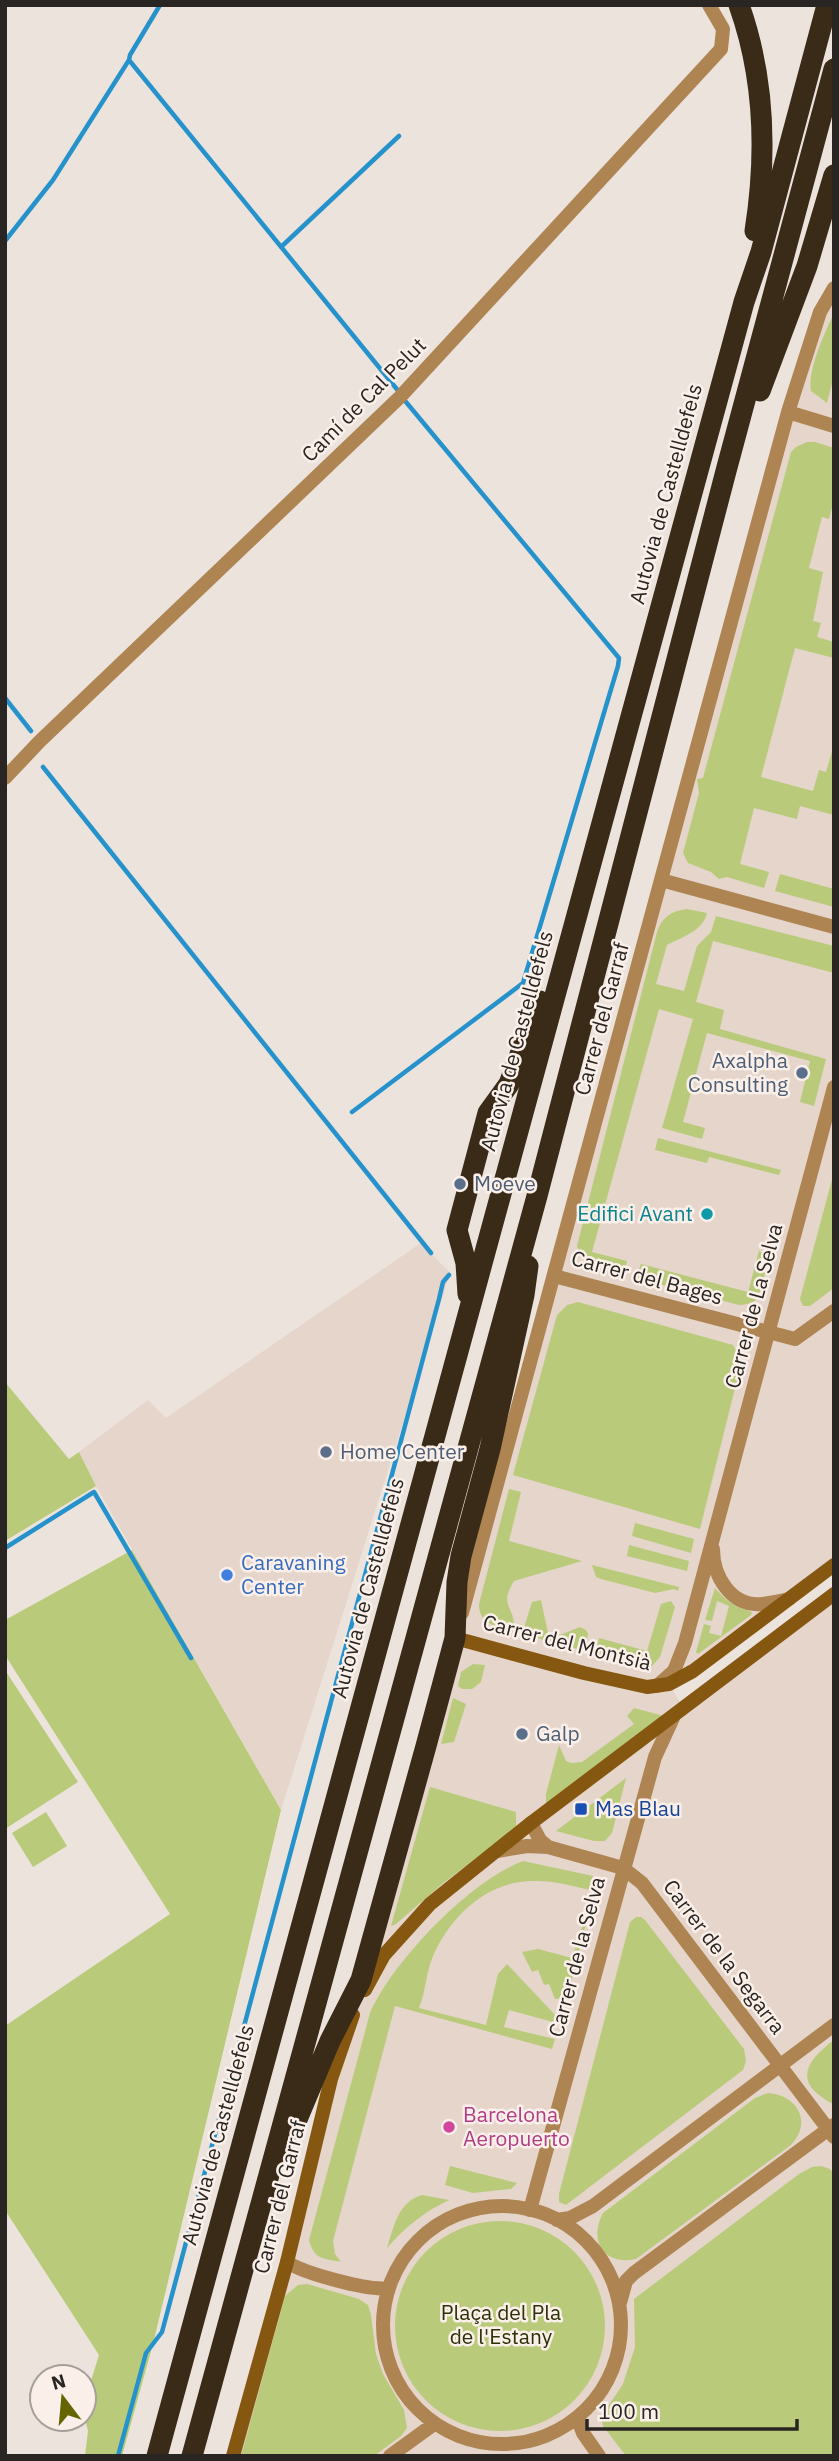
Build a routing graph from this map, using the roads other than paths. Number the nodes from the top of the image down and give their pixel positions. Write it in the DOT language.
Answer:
graph roads {
  1 [pos="709,5"];
  2 [pos="739,5"];
  3 [pos="827,5"];
  4 [pos="834,69"];
  5 [pos="834,175"];
  6 [pos="834,223"];
  7 [pos="807,267"];
  8 [pos="834,288"];
  9 [pos="744,302"];
  10 [pos="788,412"];
  11 [pos="834,426"];
  12 [pos="726,471"];
  13 [pos="5,778"];
  14 [pos="586,878"];
  15 [pos="661,880"];
  16 [pos="834,927"];
  17 [pos="834,1087"];
  18 [pos="537,1196"];
  19 [pos="554,1276"];
  20 [pos="834,1311"];
  21 [pos="468,1316"];
  22 [pos="769,1333"];
  23 [pos="712,1536"];
  24 [pos="834,1565"];
  25 [pos="834,1594"];
  26 [pos="789,1599"];
  27 [pos="455,1638"];
  28 [pos="662,1685"];
  29 [pos="673,1718"];
  30 [pos="531,1823"];
  31 [pos="548,1847"];
  32 [pos="497,1851"];
  33 [pos="623,1867"];
  34 [pos="384,1955"];
  35 [pos="361,1980"];
  36 [pos="834,2025"];
  37 [pos="779,2066"];
  38 [pos="832,2131"];
  39 [pos="530,2210"];
  40 [pos="257,2215"];
  41 [pos="557,2220"];
  42 [pos="287,2262"];
  43 [pos="388,2288"];
  44 [pos="620,2304"];
  45 [pos="577,2417"];
  46 [pos="434,2424"];
  47 [pos="157,2456"];
  48 [pos="192,2456"];
  49 [pos="233,2456"];
  50 [pos="390,2456"];
  51 [pos="599,2456"];
  1 -- 13 [label="street, Camí de Cal Pelut"];
  2 -- 9 [label="highway"];
  3 -- 9 [label="highway, Autovia de Castelldefels"];
  4 -- 12 [label="highway"];
  5 -- 7 [label="highway"];
  6 -- 7 [label="highway"];
  7 -- 12 [label="highway"];
  8 -- 10 [label="street, Carrer del Garraf"];
  9 -- 14 [label="highway, Autovia de Castelldefels"];
  10 -- 11 [label="street"];
  10 -- 15 [label="street, Carrer del Garraf"];
  12 -- 18 [label="highway"];
  14 -- 21 [label="highway, Autovia de Castelldefels"];
  14 -- 21 [label="highway"];
  15 -- 16 [label="street"];
  15 -- 19 [label="street, Carrer del Garraf"];
  17 -- 22 [label="street, Carrer de La Selva"];
  18 -- 27 [label="highway"];
  18 -- 40 [label="highway"];
  19 -- 22 [label="street, Carrer del Bages"];
  19 -- 27 [label="street, Carrer del Garraf"];
  20 -- 22 [label="street, Carrer del Bages"];
  21 -- 47 [label="highway, Autovia de Castelldefels"];
  22 -- 23 [label="street, Carrer de La Selva"];
  23 -- 26 [label="street, Carrer de La Selva"];
  23 -- 28 [label="street, Carrer de La Selva"];
  24 -- 26 [label="main road"];
  25 -- 29 [label="main road, Carrer del Garraf"];
  26 -- 28 [label="main road"];
  27 -- 28 [label="main road, Carrer del Montsià"];
  27 -- 35 [label="highway"];
  29 -- 30 [label="main road, Carrer del Garraf"];
  29 -- 33 [label="street, Carrer de la Selva"];
  30 -- 31 [label="street"];
  30 -- 32 [label="main road, Carrer del Garraf"];
  31 -- 32 [label="street, Carrer de la Segarra"];
  31 -- 33 [label="street, Carrer de la Segarra"];
  32 -- 34 [label="main road, Carrer del Garraf"];
  33 -- 37 [label="street, Carrer de la Segarra"];
  33 -- 39 [label="street, Carrer de la Selva"];
  34 -- 35 [label="highway"];
  34 -- 42 [label="main road, Carrer del Garraf"];
  35 -- 40 [label="highway"];
  36 -- 37 [label="street"];
  37 -- 38 [label="street, Carrer de la Segarra"];
  37 -- 41 [label="street"];
  38 -- 44 [label="street"];
  39 -- 41 [label="street"];
  39 -- 43 [label="street"];
  40 -- 48 [label="highway"];
  41 -- 44 [label="street"];
  42 -- 43 [label="street"];
  42 -- 49 [label="main road, Carrer del Garraf"];
  43 -- 46 [label="street"];
  44 -- 45 [label="street"];
  45 -- 46 [label="street"];
  45 -- 51 [label="street"];
  46 -- 50 [label="street"];
}
